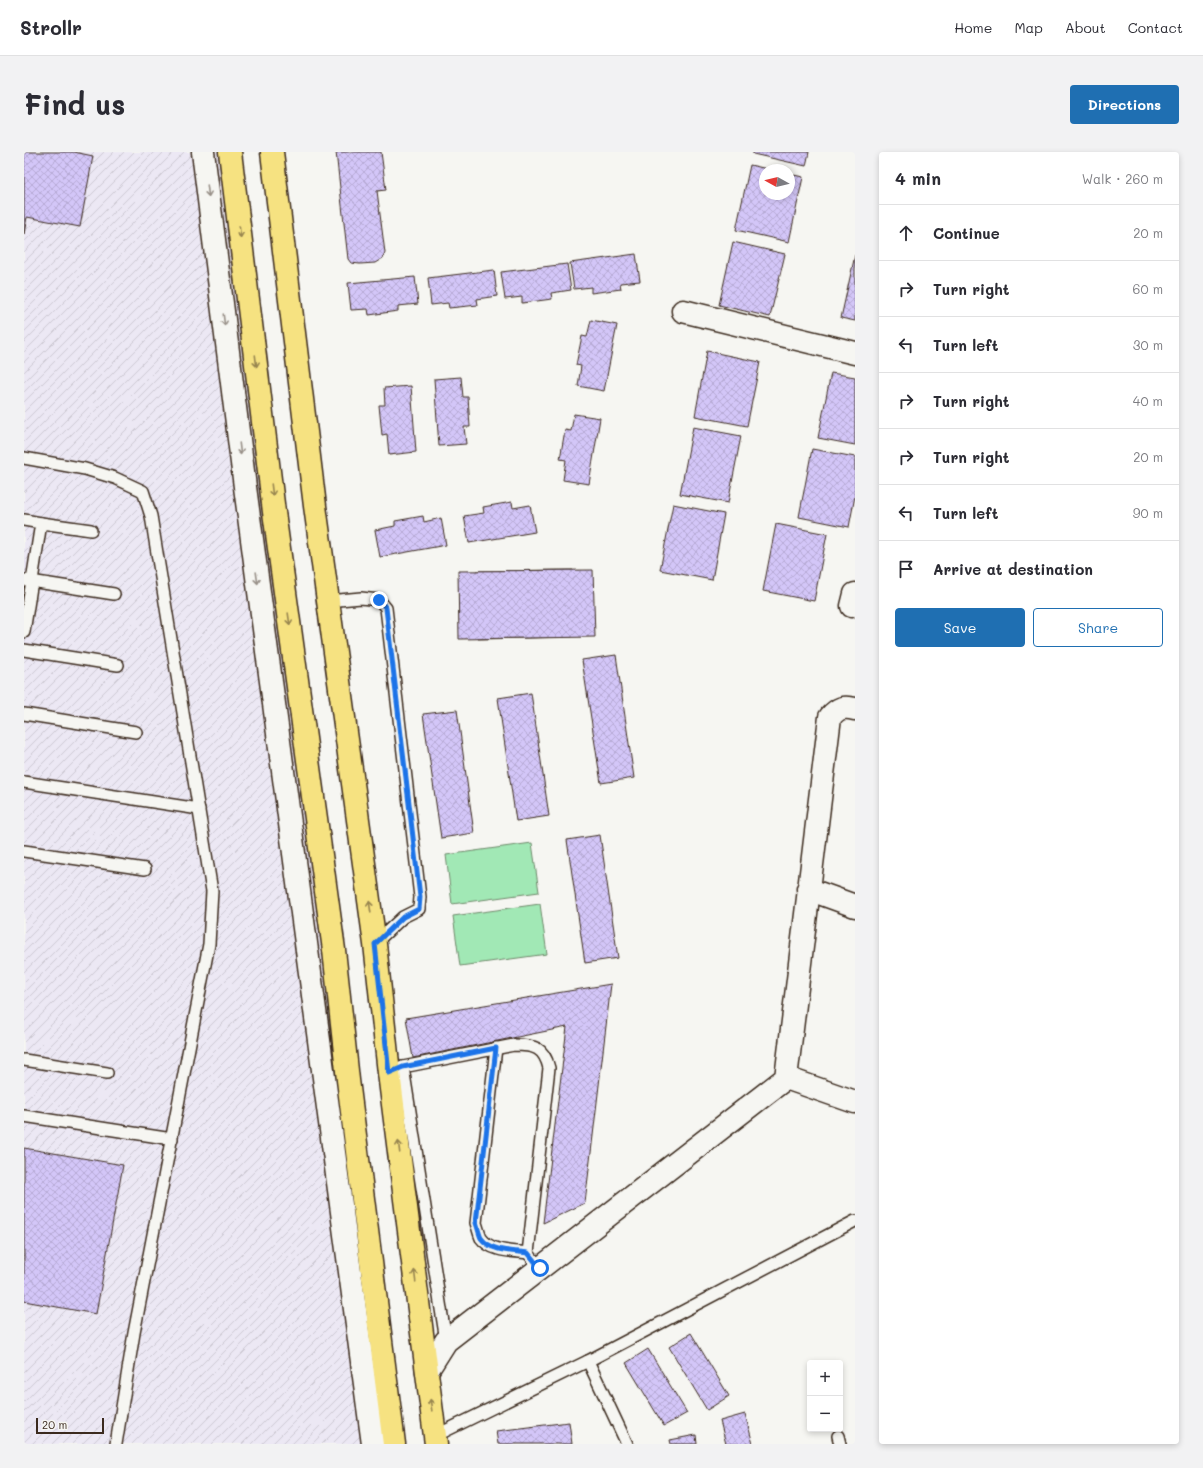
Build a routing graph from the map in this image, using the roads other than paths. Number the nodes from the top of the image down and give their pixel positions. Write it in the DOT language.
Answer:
graph roads {
  1 [pos="203,152"];
  2 [pos="230,152"];
  3 [pos="272,152"];
  4 [pos="683,311"];
  5 [pos="855,353"];
  6 [pos="24,458"];
  7 [pos="24,520"];
  8 [pos="41,523"];
  9 [pos="91,530"];
  10 [pos="28,580"];
  11 [pos="114,594"];
  12 [pos="328,601"];
  13 [pos="24,632"];
  14 [pos="24,650"];
  15 [pos="118,664"];
  16 [pos="855,709"];
  17 [pos="24,714"];
  18 [pos="136,732"];
  19 [pos="24,785"];
  20 [pos="199,809"];
  21 [pos="24,851"];
  22 [pos="145,869"];
  23 [pos="808,889"];
  24 [pos="855,906"];
  25 [pos="375,944"];
  26 [pos="496,1048"];
  27 [pos="24,1060"];
  28 [pos="396,1070"];
  29 [pos="107,1073"];
  30 [pos="786,1078"];
  31 [pos="855,1102"];
  32 [pos="24,1116"];
  33 [pos="172,1139"];
  34 [pos="855,1221"];
  35 [pos="534,1260"];
  36 [pos="446,1341"];
  37 [pos="588,1361"];
  38 [pos="427,1371"];
  39 [pos="436,1440"];
  40 [pos="116,1444"];
  41 [pos="373,1444"];
  42 [pos="394,1444"];
  43 [pos="627,1444"];
  1 -- 41 [label="street, one-way"];
  2 -- 42 [label="main road, one-way"];
  3 -- 12 [label="main road"];
  4 -- 5 [label="street"];
  6 -- 20 [label="lane"];
  7 -- 8 [label="lane"];
  8 -- 9 [label="lane"];
  8 -- 10 [label="lane"];
  10 -- 11 [label="lane"];
  10 -- 13 [label="lane"];
  25 -- 12 [label="main road, one-way"];
  12 -- 25 [label="lane"];
  14 -- 15 [label="lane"];
  16 -- 23 [label="street"];
  17 -- 18 [label="lane"];
  19 -- 20 [label="lane"];
  20 -- 33 [label="lane"];
  21 -- 22 [label="lane"];
  23 -- 24 [label="street"];
  23 -- 30 [label="street"];
  25 -- 28 [label="main road"];
  26 -- 28 [label="lane"];
  26 -- 35 [label="lane"];
  26 -- 35 [label="lane"];
  27 -- 29 [label="lane"];
  28 -- 36 [label="lane"];
  38 -- 28 [label="main road, one-way"];
  30 -- 31 [label="street"];
  30 -- 35 [label="street"];
  32 -- 33 [label="lane"];
  33 -- 40 [label="lane"];
  34 -- 37 [label="lane"];
  35 -- 36 [label="street"];
  36 -- 38 [label="street"];
  37 -- 39 [label="lane"];
  37 -- 43 [label="lane"];
  39 -- 38 [label="main road, one-way"];
}
